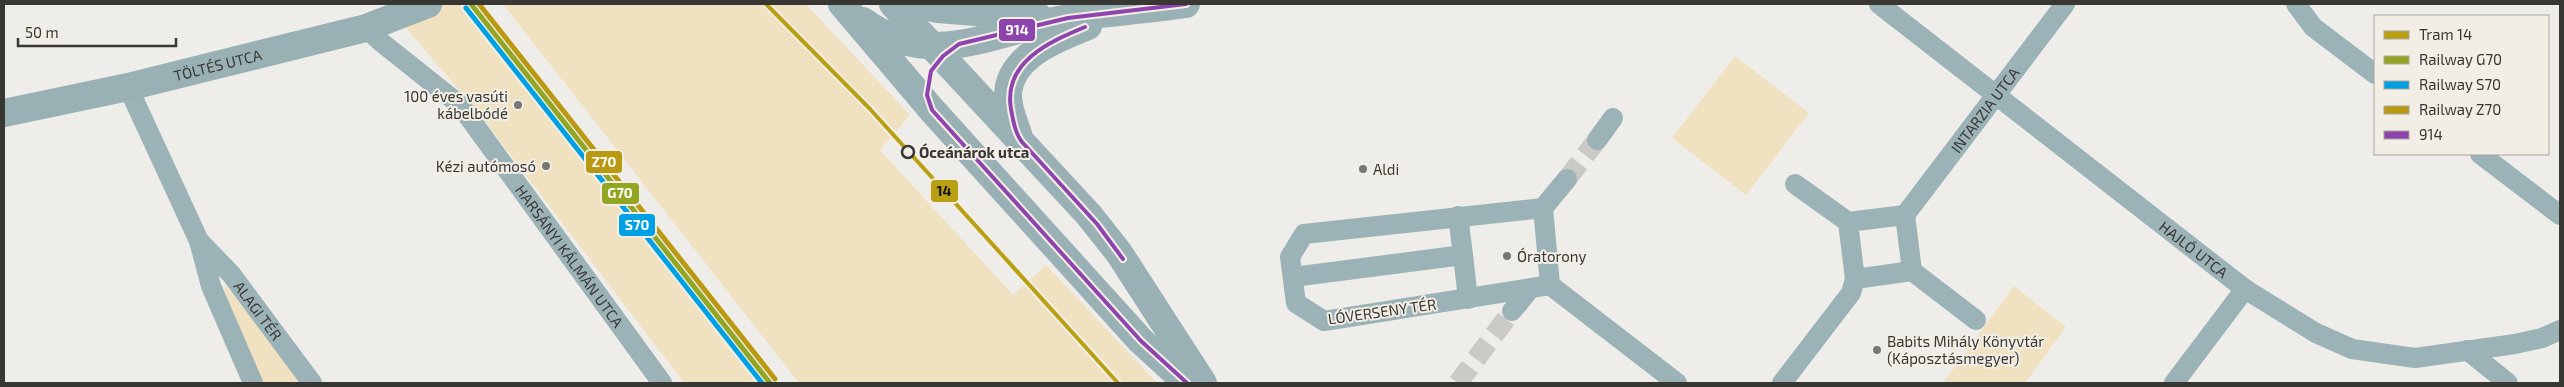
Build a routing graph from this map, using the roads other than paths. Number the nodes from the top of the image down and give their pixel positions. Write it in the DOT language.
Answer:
graph roads {
  1 [pos="428,4"];
  2 [pos="893,4"];
  3 [pos="916,4"];
  4 [pos="1186,4"];
  5 [pos="1879,4"];
  6 [pos="2065,4"];
  7 [pos="2296,4"];
  8 [pos="844,6"];
  9 [pos="1124,12"];
  10 [pos="1068,18"];
  11 [pos="366,28"];
  12 [pos="945,49"];
  13 [pos="2374,73"];
  14 [pos="128,87"];
  15 [pos="1996,94"];
  16 [pos="932,110"];
  17 [pos="4,113"];
  18 [pos="1613,118"];
  19 [pos="1019,137"];
  20 [pos="1597,140"];
  21 [pos="2481,155"];
  22 [pos="1567,179"];
  23 [pos="1795,184"];
  24 [pos="1543,208"];
  25 [pos="2560,214"];
  26 [pos="1905,215"];
  27 [pos="1458,216"];
  28 [pos="1848,222"];
  29 [pos="199,241"];
  30 [pos="1463,255"];
  31 [pos="1912,272"];
  32 [pos="1293,277"];
  33 [pos="1855,279"];
  34 [pos="1550,285"];
  35 [pos="1530,289"];
  36 [pos="2245,289"];
  37 [pos="1468,299"];
  38 [pos="1512,311"];
  39 [pos="1976,320"];
  40 [pos="2560,330"];
  41 [pos="2467,350"];
  42 [pos="253,383"];
  43 [pos="312,383"];
  44 [pos="662,383"];
  45 [pos="1187,383"];
  46 [pos="1203,383"];
  47 [pos="1677,383"];
  48 [pos="1782,383"];
  49 [pos="2174,383"];
  50 [pos="2508,383"];
  1 -- 11 [label="street, TÖLTÉS UTCA"];
  2 -- 12 [label="street"];
  3 -- 10 [label="street"];
  4 -- 9 [label="street"];
  5 -- 15 [label="street, HAJLÓ UTCA"];
  6 -- 15 [label="street, INTARZIA UTCA"];
  7 -- 13 [label="street"];
  8 -- 12 [label="street"];
  8 -- 16 [label="street"];
  9 -- 10 [label="street"];
  9 -- 19 [label="street"];
  10 -- 12 [label="street"];
  11 -- 14 [label="street, TÖLTÉS UTCA"];
  11 -- 44 [label="street, HARSÁNYI KÁLMÁN UTCA"];
  12 -- 16 [label="street"];
  12 -- 19 [label="street"];
  14 -- 17 [label="street, TÖLTÉS UTCA"];
  14 -- 29 [label="street, ALAGI TÉR"];
  15 -- 26 [label="street, INTARZIA UTCA"];
  15 -- 36 [label="street, HAJLÓ UTCA"];
  16 -- 45 [label="street"];
  18 -- 20 [label="street"];
  19 -- 46 [label="street"];
  21 -- 25 [label="street"];
  22 -- 24 [label="street"];
  23 -- 28 [label="street"];
  24 -- 27 [label="street, LÓVERSENY TÉR"];
  24 -- 34 [label="street"];
  26 -- 28 [label="street"];
  26 -- 31 [label="street"];
  27 -- 30 [label="street"];
  27 -- 32 [label="street, LÓVERSENY TÉR"];
  28 -- 33 [label="street"];
  29 -- 42 [label="street, ALAGI TÉR"];
  29 -- 43 [label="street, ALAGI TÉR"];
  30 -- 32 [label="street"];
  30 -- 37 [label="street"];
  31 -- 33 [label="street"];
  31 -- 39 [label="street"];
  32 -- 37 [label="street, LÓVERSENY TÉR"];
  33 -- 48 [label="street"];
  34 -- 35 [label="street, LÓVERSENY TÉR"];
  34 -- 47 [label="street"];
  35 -- 37 [label="street, LÓVERSENY TÉR"];
  35 -- 38 [label="street"];
  36 -- 41 [label="street, HAJLÓ UTCA"];
  36 -- 49 [label="street"];
  40 -- 41 [label="street, HAJLÓ UTCA"];
  41 -- 50 [label="street"];
}
